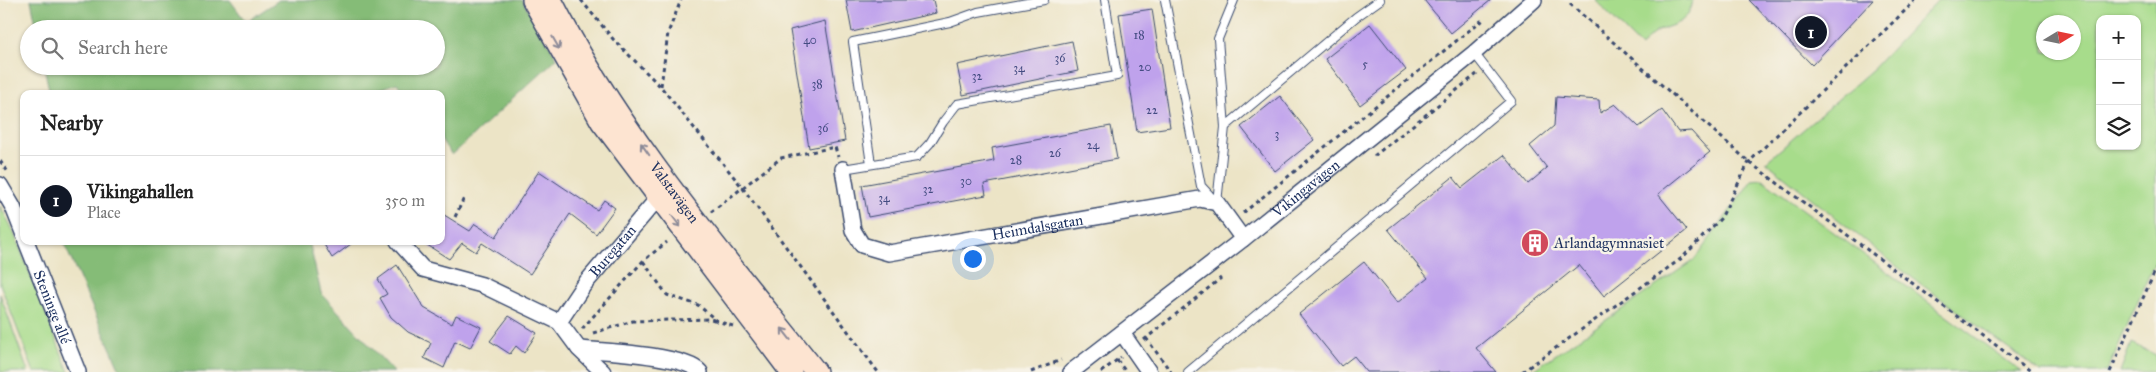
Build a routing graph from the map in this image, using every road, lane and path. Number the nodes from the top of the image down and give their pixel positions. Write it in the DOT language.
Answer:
graph roads {
  1 [pos="533,0"];
  2 [pos="551,0"];
  3 [pos="581,0"];
  4 [pos="681,0"];
  5 [pos="1044,0"];
  6 [pos="1105,0"];
  7 [pos="1165,0"];
  8 [pos="1234,0"];
  9 [pos="1380,0"];
  10 [pos="1916,0"];
  11 [pos="1528,2"];
  12 [pos="1570,4"];
  13 [pos="1474,53"];
  14 [pos="661,87"];
  15 [pos="1225,127"];
  16 [pos="1749,162"];
  17 [pos="870,164"];
  18 [pos="843,169"];
  19 [pos="0,185"];
  20 [pos="742,187"];
  21 [pos="664,191"];
  22 [pos="464,198"];
  23 [pos="1217,203"];
  24 [pos="708,214"];
  25 [pos="455,217"];
  26 [pos="20,225"];
  27 [pos="1243,239"];
  28 [pos="667,242"];
  29 [pos="28,245"];
  30 [pos="401,245"];
  31 [pos="643,261"];
  32 [pos="2156,269"];
  33 [pos="717,321"];
  34 [pos="559,322"];
  35 [pos="734,326"];
  36 [pos="1122,333"];
  37 [pos="1146,338"];
  38 [pos="576,344"];
  39 [pos="1117,360"];
  40 [pos="78,372"];
  41 [pos="603,372"];
  42 [pos="700,372"];
  43 [pos="791,372"];
  44 [pos="816,372"];
  45 [pos="878,372"];
  46 [pos="1071,372"];
  47 [pos="1126,372"];
  48 [pos="1149,372"];
  49 [pos="1171,372"];
  50 [pos="1188,372"];
  51 [pos="1522,372"];
  52 [pos="2032,372"];
  53 [pos="2110,372"];
  1 -- 21 [label="street, Valstavägen, one-way"];
  21 -- 2 [label="street, Valstavägen, one-way"];
  3 -- 14 [label="path"];
  4 -- 14 [label="path"];
  5 -- 17 [label="lane"];
  6 -- 17 [label="lane"];
  7 -- 23 [label="lane"];
  8 -- 15 [label="lane"];
  9 -- 15 [label="lane"];
  10 -- 16 [label="path"];
  11 -- 13 [label="street, Vikingavägen"];
  12 -- 16 [label="path"];
  13 -- 27 [label="street, Vikingavägen"];
  13 -- 50 [label="lane"];
  14 -- 20 [label="path"];
  15 -- 23 [label="lane"];
  16 -- 51 [label="path"];
  16 -- 52 [label="path"];
  17 -- 18 [label="lane"];
  18 -- 20 [label="path"];
  18 -- 23 [label="street, Heimdalsgatan"];
  19 -- 26 [label="street"];
  20 -- 24 [label="path"];
  20 -- 45 [label="path"];
  21 -- 34 [label="street, Buregatan"];
  21 -- 43 [label="street, Valstavägen, one-way"];
  44 -- 21 [label="street, Valstavägen, one-way"];
  22 -- 25 [label="path"];
  23 -- 27 [label="street"];
  27 -- 36 [label="street, Vikingavägen"];
  28 -- 31 [label="path"];
  29 -- 40 [label="street, Steninge allé"];
  30 -- 34 [label="street"];
  31 -- 33 [label="path"];
  31 -- 38 [label="path"];
  32 -- 53 [label="path"];
  33 -- 35 [label="path"];
  33 -- 38 [label="path"];
  34 -- 38 [label="street"];
  36 -- 46 [label="street, Vikingavägen"];
  36 -- 48 [label="street"];
  37 -- 49 [label="path"];
  38 -- 41 [label="street"];
  38 -- 42 [label="street"];
  39 -- 47 [label="path"];
}
